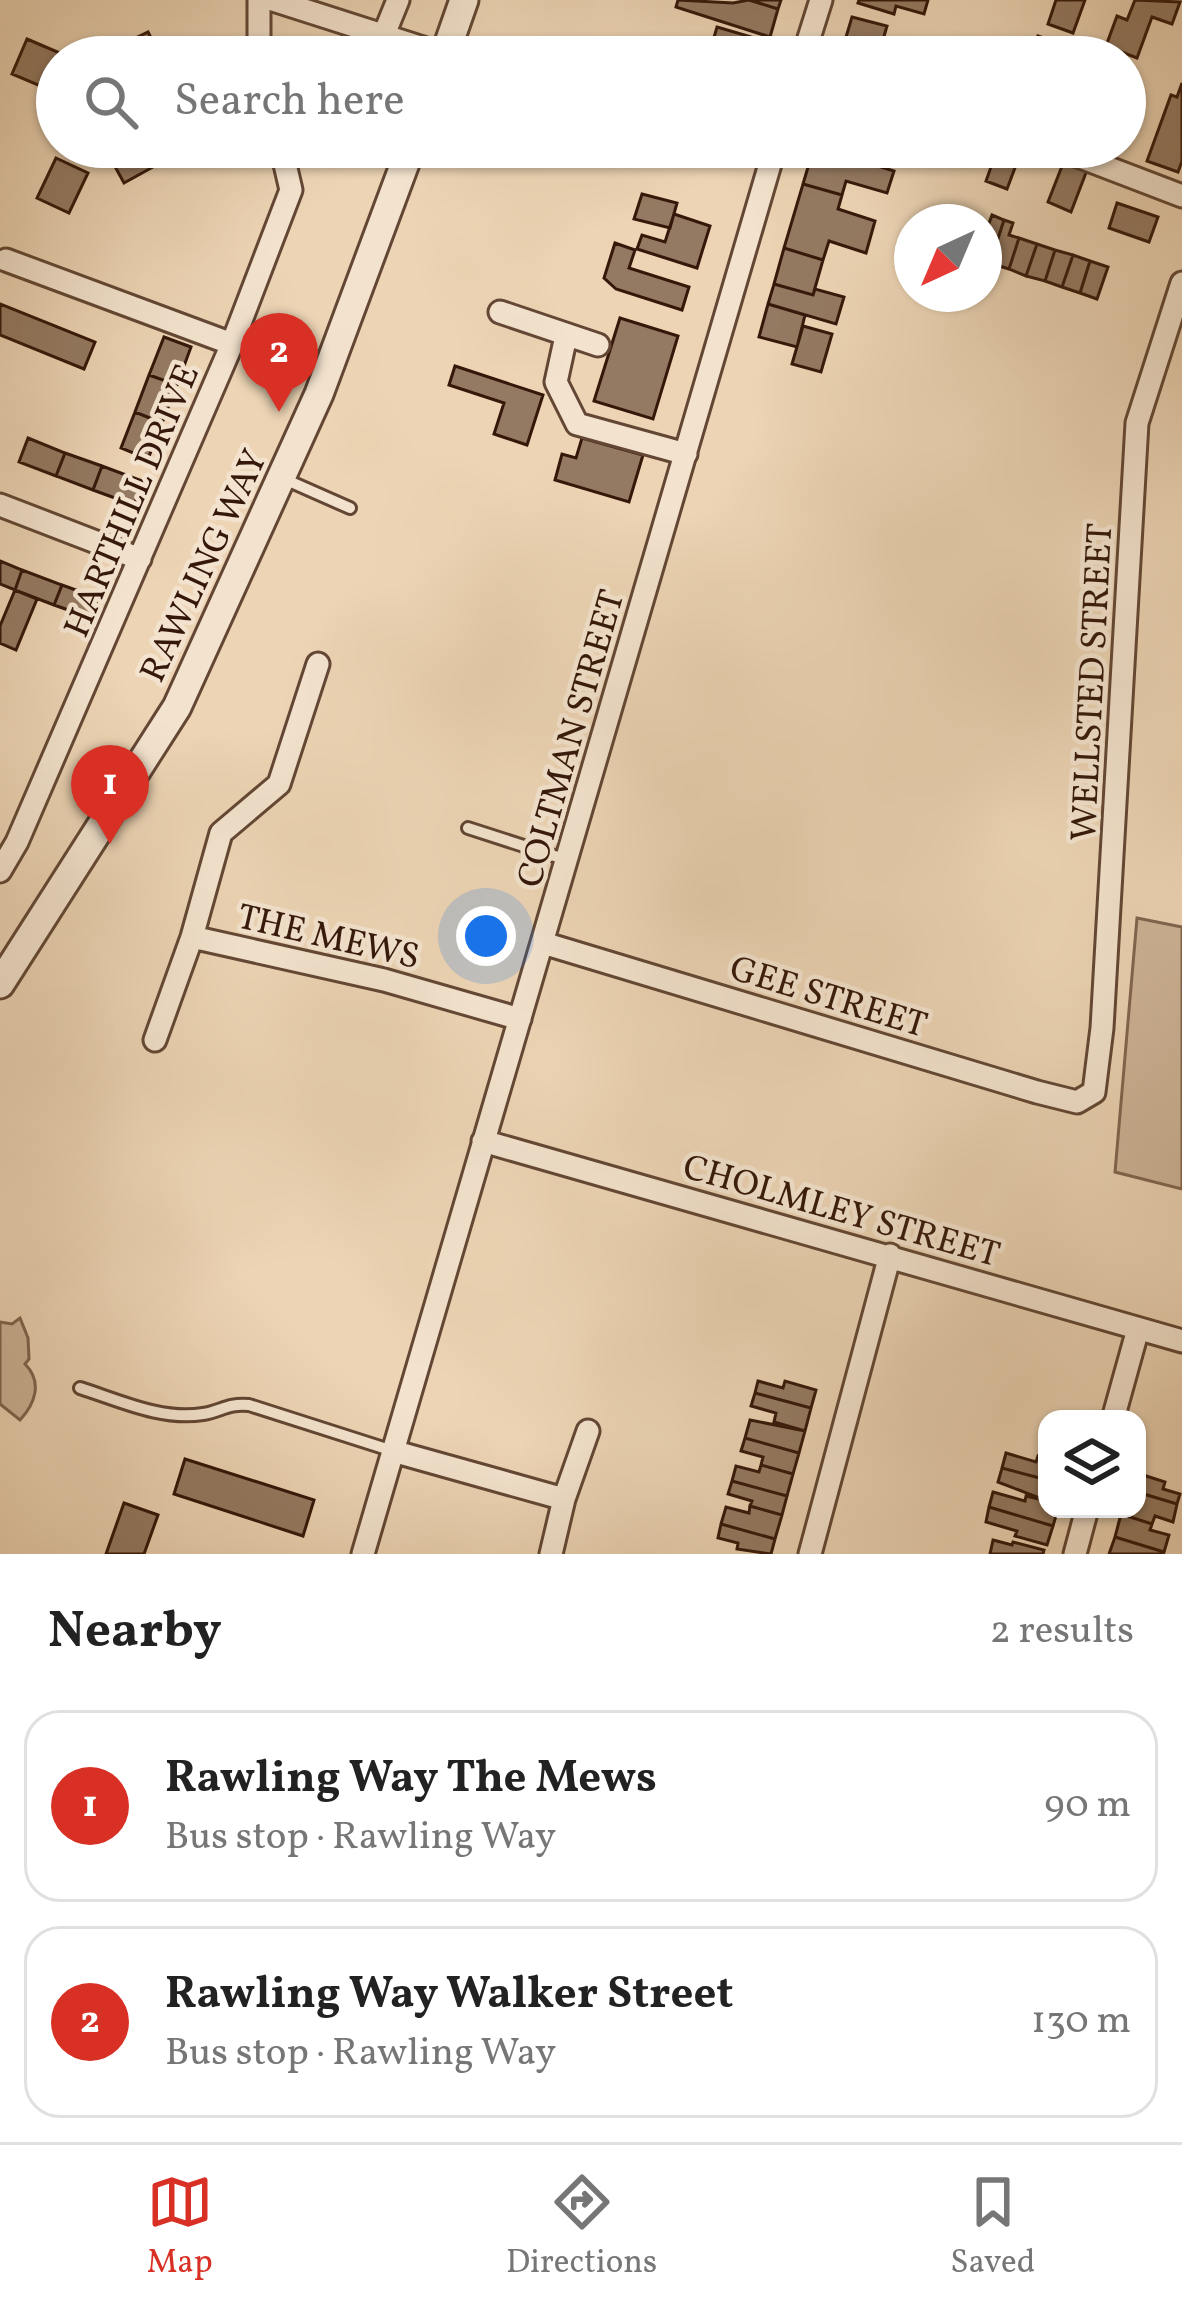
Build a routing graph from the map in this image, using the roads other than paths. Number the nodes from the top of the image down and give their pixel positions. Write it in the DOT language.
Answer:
graph roads {
  1 [pos="259,0"];
  2 [pos="273,0"];
  3 [pos="398,0"];
  4 [pos="464,0"];
  5 [pos="821,0"];
  6 [pos="260,36"];
  7 [pos="380,36"];
  8 [pos="383,36"];
  9 [pos="451,36"];
  10 [pos="810,36"];
  11 [pos="286,168"];
  12 [pos="403,168"];
  13 [pos="769,168"];
  14 [pos="1109,168"];
  15 [pos="1182,196"];
  16 [pos="6,260"];
  17 [pos="1182,283"];
  18 [pos="500,312"];
  19 [pos="566,336"];
  20 [pos="232,344"];
  21 [pos="598,345"];
  22 [pos="686,454"];
  23 [pos="281,477"];
  24 [pos="0,505"];
  25 [pos="350,508"];
  26 [pos="140,559"];
  27 [pos="318,664"];
  28 [pos="469,828"];
  29 [pos="567,860"];
  30 [pos="0,872"];
  31 [pos="192,937"];
  32 [pos="544,943"];
  33 [pos="0,984"];
  34 [pos="520,1019"];
  35 [pos="155,1040"];
  36 [pos="1094,1092"];
  37 [pos="483,1142"];
  38 [pos="890,1255"];
  39 [pos="1138,1329"];
  40 [pos="1182,1341"];
  41 [pos="80,1388"];
  42 [pos="1116,1410"];
  43 [pos="588,1431"];
  44 [pos="396,1452"];
  45 [pos="564,1499"];
  46 [pos="1085,1518"];
  47 [pos="363,1554"];
  48 [pos="550,1554"];
  49 [pos="810,1554"];
  50 [pos="1075,1554"];
  1 -- 6 [label="street"];
  2 -- 7 [label="street"];
  3 -- 8 [label="street"];
  4 -- 9 [label="street"];
  5 -- 10 [label="street"];
  11 -- 20 [label="street, HARTHILL DRIVE"];
  12 -- 23 [label="street, RAWLING WAY"];
  13 -- 22 [label="street, COLTMAN STREET"];
  14 -- 15 [label="street"];
  16 -- 20 [label="street"];
  17 -- 36 [label="street, WELLSTED STREET"];
  18 -- 19 [label="street"];
  19 -- 21 [label="street"];
  19 -- 22 [label="street"];
  20 -- 26 [label="street, HARTHILL DRIVE"];
  22 -- 29 [label="street, COLTMAN STREET"];
  23 -- 25 [label="lane"];
  23 -- 33 [label="street, RAWLING WAY"];
  24 -- 26 [label="street"];
  26 -- 30 [label="street, HARTHILL DRIVE"];
  27 -- 31 [label="street, THE MEWS"];
  28 -- 29 [label="lane"];
  29 -- 32 [label="street, COLTMAN STREET"];
  31 -- 34 [label="street, THE MEWS"];
  31 -- 35 [label="street, THE MEWS"];
  32 -- 34 [label="street, COLTMAN STREET"];
  32 -- 36 [label="street, GEE STREET"];
  34 -- 37 [label="street, COLTMAN STREET"];
  37 -- 38 [label="street, CHOLMLEY STREET"];
  37 -- 44 [label="street, COLTMAN STREET"];
  38 -- 39 [label="street, CHOLMLEY STREET"];
  38 -- 49 [label="street"];
  39 -- 40 [label="street, CHOLMLEY STREET"];
  39 -- 42 [label="street"];
  41 -- 44 [label="lane"];
  43 -- 45 [label="street"];
  44 -- 45 [label="street"];
  44 -- 47 [label="street, COLTMAN STREET"];
  45 -- 48 [label="street"];
  46 -- 50 [label="street"];
}
